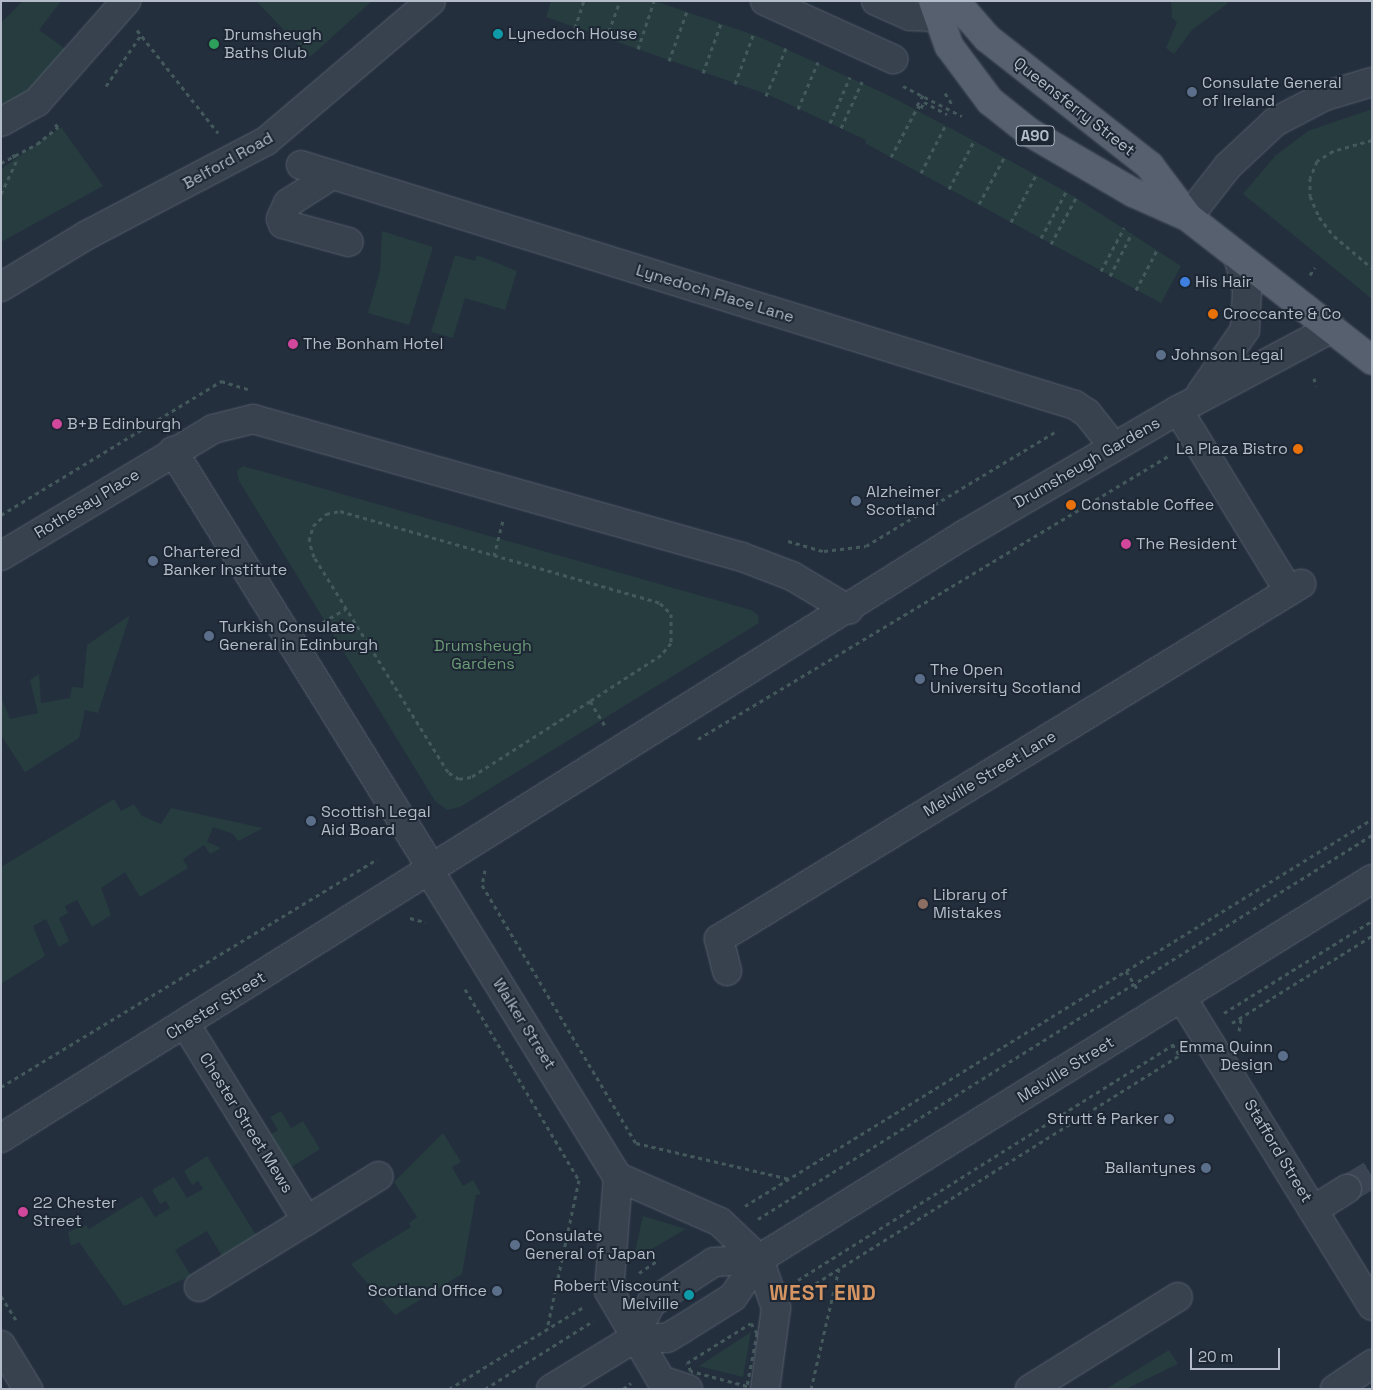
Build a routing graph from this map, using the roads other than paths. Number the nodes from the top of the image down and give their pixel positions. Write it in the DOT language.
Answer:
graph roads {
  1 [pos="431,1"];
  2 [pos="765,1"];
  3 [pos="876,1"];
  4 [pos="123,4"];
  5 [pos="941,7"];
  6 [pos="893,59"];
  7 [pos="1372,82"];
  8 [pos="1,122"];
  9 [pos="301,165"];
  10 [pos="332,175"];
  11 [pos="1188,218"];
  12 [pos="349,242"];
  13 [pos="1238,256"];
  14 [pos="1,287"];
  15 [pos="1332,328"];
  16 [pos="1372,360"];
  17 [pos="1187,405"];
  18 [pos="1114,447"];
  19 [pos="173,451"];
  20 [pos="1,556"];
  21 [pos="848,610"];
  22 [pos="432,871"];
  23 [pos="1372,879"];
  24 [pos="727,971"];
  25 [pos="1182,998"];
  26 [pos="186,1025"];
  27 [pos="1,1138"];
  28 [pos="379,1176"];
  29 [pos="618,1177"];
  30 [pos="1347,1189"];
  31 [pos="1313,1210"];
  32 [pos="306,1221"];
  33 [pos="759,1259"];
  34 [pos="199,1287"];
  35 [pos="1178,1297"];
  36 [pos="1372,1306"];
  37 [pos="634,1339"];
  38 [pos="1,1345"];
  39 [pos="1372,1364"];
  40 [pos="28,1389"];
  41 [pos="551,1389"];
  42 [pos="688,1389"];
  43 [pos="765,1389"];
  44 [pos="1030,1389"];
  45 [pos="1335,1389"];
  1 -- 14 [label="street, Belford Road"];
  2 -- 6 [label="street"];
  3 -- 5 [label="street"];
  4 -- 8 [label="street"];
  5 -- 11 [label="main road, Queensferry Street / A90"];
  5 -- 11 [label="main road, Queensferry Street / A90"];
  7 -- 11 [label="street"];
  9 -- 10 [label="street, Lynedoch Place Lane"];
  10 -- 12 [label="street"];
  10 -- 18 [label="street, Lynedoch Place Lane"];
  11 -- 13 [label="main road, Queensferry Street / A90"];
  13 -- 15 [label="main road, Queensferry Street / A90"];
  13 -- 17 [label="street"];
  15 -- 16 [label="main road, Queensferry Street / A90"];
  15 -- 17 [label="street, Drumsheugh Gardens"];
  17 -- 18 [label="street, Drumsheugh Gardens"];
  17 -- 24 [label="street, Melville Street Lane"];
  18 -- 21 [label="street, Drumsheugh Gardens"];
  19 -- 20 [label="street, Rothesay Place"];
  19 -- 21 [label="street"];
  19 -- 22 [label="street"];
  21 -- 22 [label="street, Drumsheugh Gardens"];
  22 -- 26 [label="street, Chester Street"];
  22 -- 29 [label="street, Walker Street"];
  23 -- 25 [label="street, Melville Street"];
  25 -- 31 [label="street, Stafford Street"];
  25 -- 33 [label="street, Melville Street"];
  26 -- 27 [label="street, Chester Street"];
  26 -- 32 [label="street, Chester Street Mews"];
  28 -- 32 [label="street"];
  29 -- 33 [label="street"];
  29 -- 37 [label="street"];
  30 -- 31 [label="street"];
  31 -- 36 [label="street, Stafford Street"];
  32 -- 34 [label="street"];
  33 -- 37 [label="street, Melville Street"];
  33 -- 37 [label="street, Melville Street"];
  33 -- 43 [label="street"];
  35 -- 44 [label="street"];
  37 -- 41 [label="street, Melville Street"];
  37 -- 42 [label="street"];
  38 -- 40 [label="street"];
  39 -- 45 [label="street"];
}
